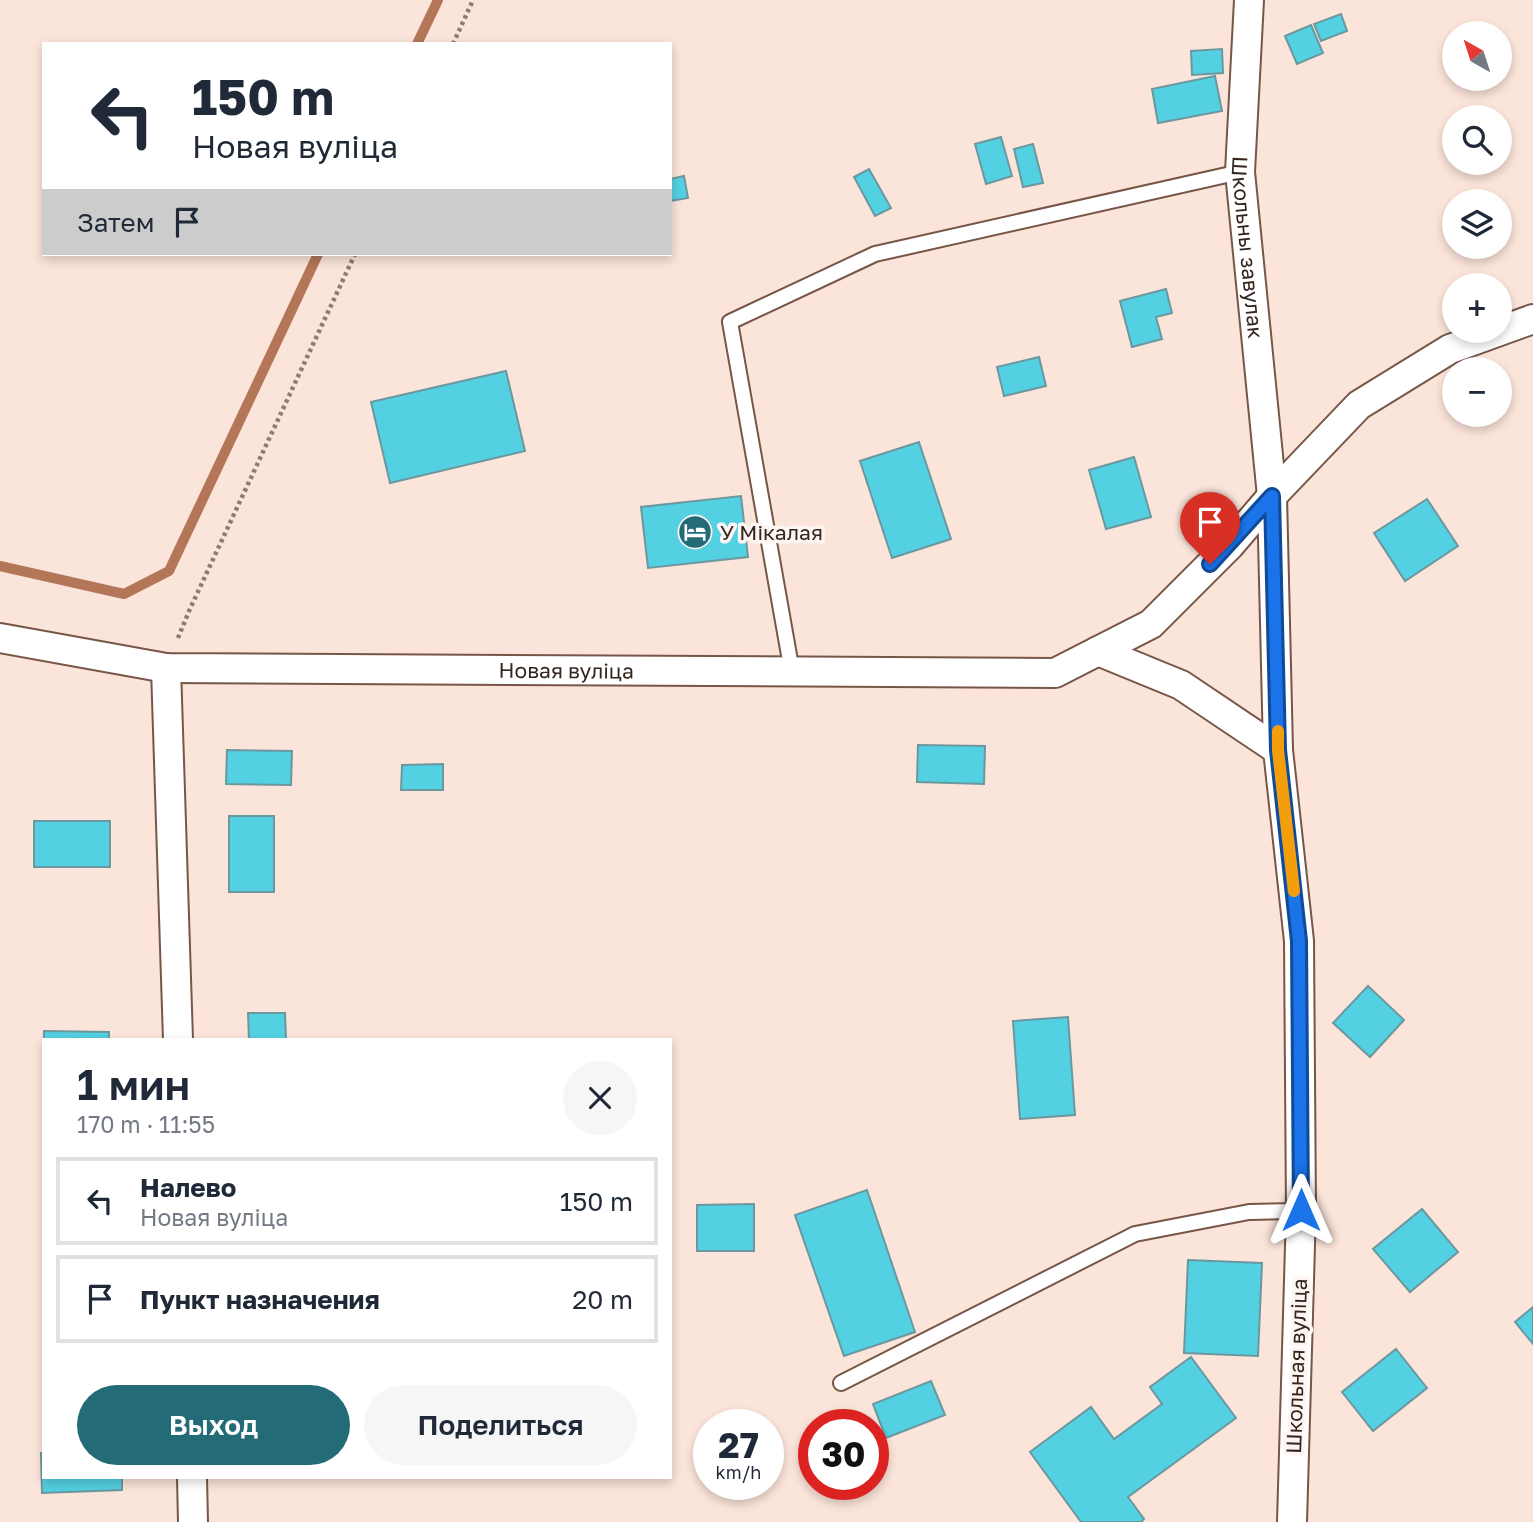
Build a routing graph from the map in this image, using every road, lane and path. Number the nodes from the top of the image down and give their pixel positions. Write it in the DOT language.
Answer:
graph roads {
  1 [pos="473,0"];
  2 [pos="1249,0"];
  3 [pos="454,42"];
  4 [pos="1240,172"];
  5 [pos="354,256"];
  6 [pos="1533,319"];
  7 [pos="1272,496"];
  8 [pos="0,638"];
  9 [pos="1098,651"];
  10 [pos="166,668"];
  11 [pos="792,672"];
  12 [pos="1278,750"];
  13 [pos="178,1038"];
  14 [pos="1301,1210"];
  15 [pos="841,1383"];
  16 [pos="192,1479"];
  17 [pos="193,1522"];
  18 [pos="1292,1522"];
  1 -- 3 [label="path"];
  2 -- 4 [label="street, Школьны завулак"];
  4 -- 7 [label="street, Школьны завулак"];
  4 -- 11 [label="lane"];
  5 -- 10 [label="path"];
  6 -- 7 [label="street, Новая вуліца"];
  7 -- 9 [label="street, Новая вуліца"];
  7 -- 12 [label="street, Школьная вуліца"];
  8 -- 10 [label="street, Новая вуліца"];
  9 -- 11 [label="street, Новая вуліца"];
  9 -- 12 [label="street"];
  10 -- 11 [label="street, Новая вуліца"];
  10 -- 13 [label="street"];
  12 -- 14 [label="street, Школьная вуліца"];
  14 -- 15 [label="lane"];
  14 -- 18 [label="street, Школьная вуліца"];
  16 -- 17 [label="street"];
}
